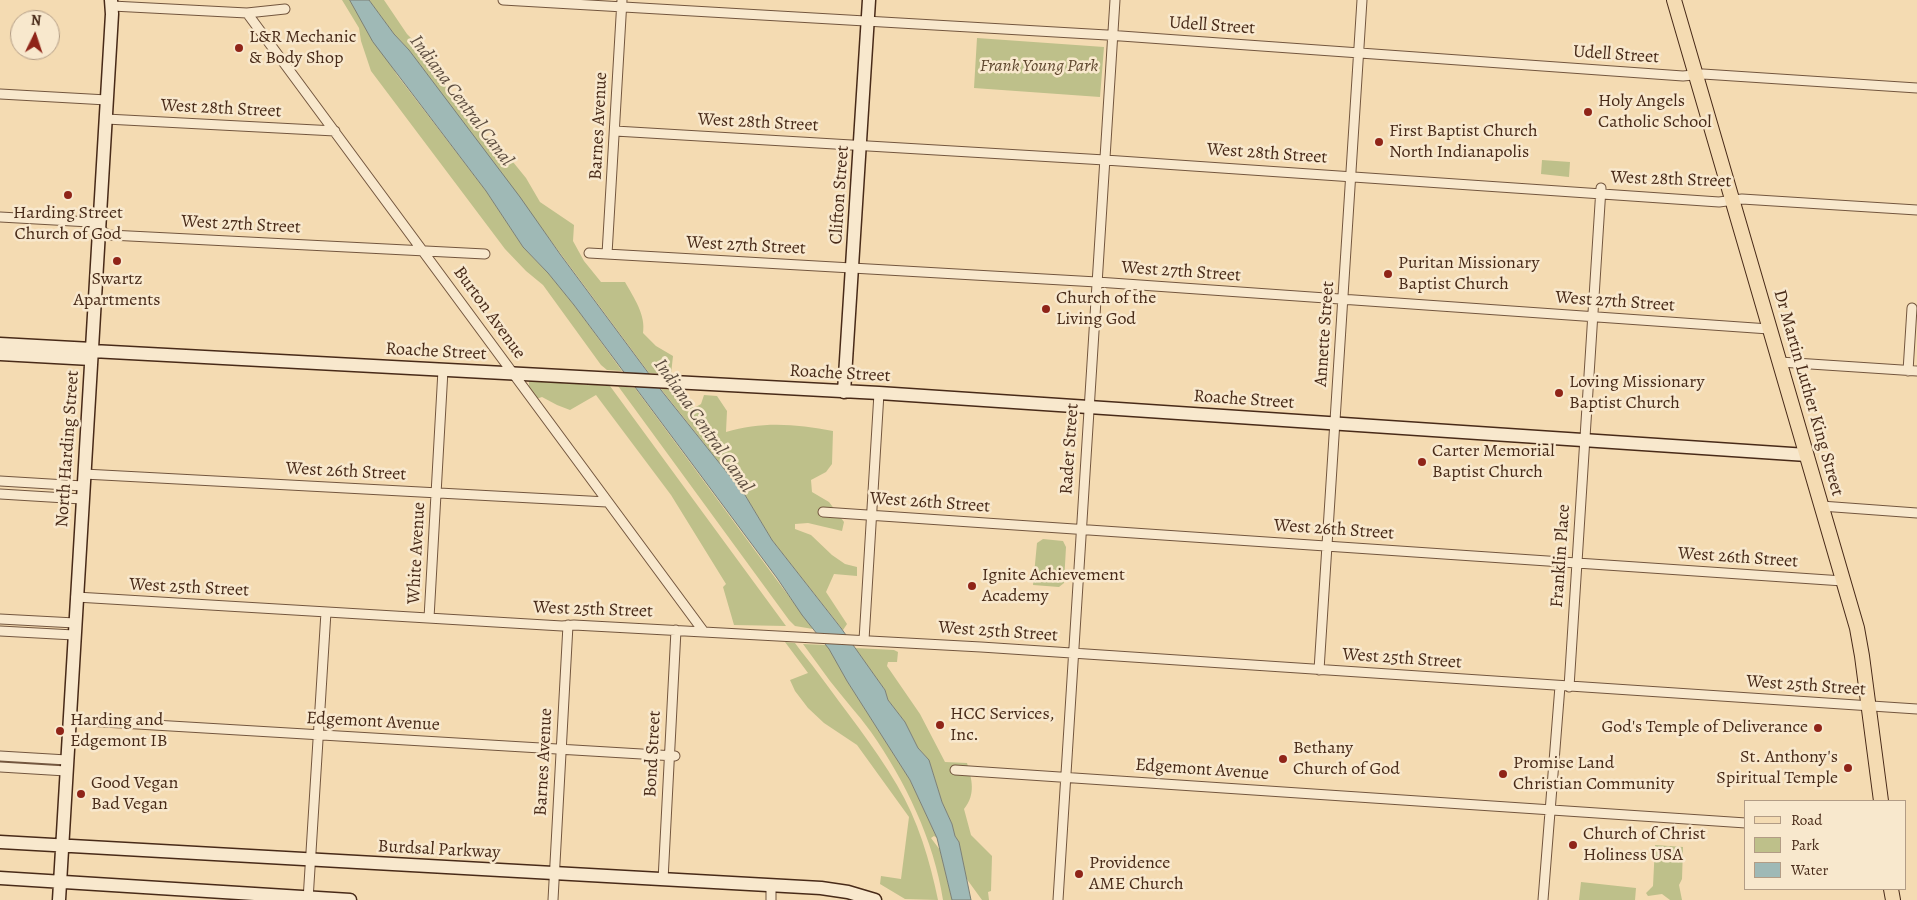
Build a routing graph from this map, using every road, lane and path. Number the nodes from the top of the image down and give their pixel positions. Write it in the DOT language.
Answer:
graph roads {
  1 [pos="503,0"];
  2 [pos="869,0"];
  3 [pos="1116,0"];
  4 [pos="1362,0"];
  5 [pos="1674,0"];
  6 [pos="112,3"];
  7 [pos="622,4"];
  8 [pos="285,9"];
  9 [pos="247,13"];
  10 [pos="868,21"];
  11 [pos="1113,36"];
  12 [pos="1359,53"];
  13 [pos="1695,74"];
  14 [pos="1917,88"];
  15 [pos="0,94"];
  16 [pos="107,100"];
  17 [pos="106,119"];
  18 [pos="335,131"];
  19 [pos="615,131"];
  20 [pos="860,146"];
  21 [pos="1105,160"];
  22 [pos="1351,176"];
  23 [pos="1601,191"];
  24 [pos="1732,200"];
  25 [pos="1917,210"];
  26 [pos="0,217"];
  27 [pos="99,228"];
  28 [pos="424,251"];
  29 [pos="589,253"];
  30 [pos="485,254"];
  31 [pos="607,254"];
  32 [pos="852,268"];
  33 [pos="1098,282"];
  34 [pos="1343,300"];
  35 [pos="1912,308"];
  36 [pos="1593,317"];
  37 [pos="1769,329"];
  38 [pos="0,344"];
  39 [pos="92,353"];
  40 [pos="0,354"];
  41 [pos="1780,362"];
  42 [pos="443,370"];
  43 [pos="1913,371"];
  44 [pos="514,374"];
  45 [pos="844,392"];
  46 [pos="879,393"];
  47 [pos="1090,406"];
  48 [pos="1335,424"];
  49 [pos="1586,440"];
  50 [pos="1807,455"];
  51 [pos="83,480"];
  52 [pos="0,481"];
  53 [pos="436,493"];
  54 [pos="0,494"];
  55 [pos="82,499"];
  56 [pos="607,502"];
  57 [pos="1821,506"];
  58 [pos="822,512"];
  59 [pos="1917,513"];
  60 [pos="872,515"];
  61 [pos="1082,529"];
  62 [pos="1327,546"];
  63 [pos="1577,563"];
  64 [pos="1843,581"];
  65 [pos="76,597"];
  66 [pos="326,612"];
  67 [pos="429,618"];
  68 [pos="0,619"];
  69 [pos="568,625"];
  70 [pos="74,629"];
  71 [pos="676,630"];
  72 [pos="0,631"];
  73 [pos="704,632"];
  74 [pos="861,639"];
  75 [pos="1074,653"];
  76 [pos="1319,670"];
  77 [pos="1564,686"];
  78 [pos="1869,707"];
  79 [pos="1917,709"];
  80 [pos="70,720"];
  81 [pos="318,735"];
  82 [pos="561,749"];
  83 [pos="0,756"];
  84 [pos="672,756"];
  85 [pos="67,765"];
  86 [pos="0,767"];
  87 [pos="955,770"];
  88 [pos="1066,776"];
  89 [pos="1881,800"];
  90 [pos="1550,810"];
  91 [pos="1744,823"];
  92 [pos="0,842"];
  93 [pos="62,846"];
  94 [pos="310,860"];
  95 [pos="554,874"];
  96 [pos="0,878"];
  97 [pos="663,880"];
  98 [pos="60,882"];
  99 [pos="771,886"];
  100 [pos="184,895"];
  101 [pos="308,899"];
  102 [pos="58,900"];
  103 [pos="350,900"];
  104 [pos="553,900"];
  105 [pos="771,900"];
  106 [pos="875,900"];
  107 [pos="1058,900"];
  108 [pos="1544,900"];
  1 -- 7 [label="street, Udell Street"];
  2 -- 10 [label="street, Clifton Street"];
  3 -- 11 [label="street, Rader Street"];
  4 -- 12 [label="street, Annette Street"];
  5 -- 13 [label="main road, Dr Martin Luther King Street"];
  6 -- 9 [label="street"];
  6 -- 16 [label="street, North Harding Street"];
  7 -- 10 [label="street, Udell Street"];
  7 -- 19 [label="street, Barnes Avenue"];
  8 -- 9 [label="street"];
  9 -- 18 [label="street, Burton Avenue"];
  10 -- 11 [label="street, Udell Street"];
  10 -- 20 [label="street, Clifton Street"];
  11 -- 12 [label="street, Udell Street"];
  11 -- 21 [label="street, Rader Street"];
  12 -- 13 [label="street, Udell Street"];
  12 -- 22 [label="street, Annette Street"];
  13 -- 14 [label="street, Udell Street"];
  13 -- 24 [label="main road, Dr Martin Luther King Street"];
  15 -- 16 [label="street"];
  16 -- 17 [label="street, North Harding Street"];
  17 -- 18 [label="street, West 28th Street"];
  17 -- 27 [label="street, North Harding Street"];
  18 -- 28 [label="street, Burton Avenue"];
  19 -- 20 [label="street, West 28th Street"];
  19 -- 31 [label="street, Barnes Avenue"];
  20 -- 21 [label="street, West 28th Street"];
  20 -- 32 [label="street, Clifton Street"];
  21 -- 22 [label="street, West 28th Street"];
  21 -- 33 [label="street, Rader Street"];
  22 -- 23 [label="street, West 28th Street"];
  22 -- 34 [label="street, Annette Street"];
  23 -- 24 [label="street, West 28th Street"];
  23 -- 36 [label="street, Franklin Place"];
  24 -- 25 [label="street, West 28th Street"];
  24 -- 37 [label="main road, Dr Martin Luther King Street"];
  26 -- 27 [label="street, West 27th Street"];
  27 -- 28 [label="street, West 27th Street"];
  27 -- 39 [label="street, North Harding Street"];
  28 -- 30 [label="street, West 27th Street"];
  28 -- 44 [label="street, Burton Avenue"];
  29 -- 31 [label="street, West 27th Street"];
  31 -- 32 [label="street, West 27th Street"];
  32 -- 33 [label="street, West 27th Street"];
  32 -- 45 [label="street, Clifton Street"];
  33 -- 34 [label="street, West 27th Street"];
  33 -- 47 [label="street, Rader Street"];
  34 -- 36 [label="street, West 27th Street"];
  34 -- 48 [label="street, Annette Street"];
  35 -- 43 [label="street"];
  36 -- 37 [label="street, West 27th Street"];
  36 -- 49 [label="street, Franklin Place"];
  37 -- 41 [label="main road, Dr Martin Luther King Street"];
  38 -- 39 [label="street, Roache Street"];
  39 -- 40 [label="street, Roache Street"];
  39 -- 42 [label="street, Roache Street"];
  39 -- 51 [label="street, North Harding Street"];
  41 -- 43 [label="street"];
  41 -- 50 [label="main road, Dr Martin Luther King Street"];
  42 -- 44 [label="street, Roache Street"];
  42 -- 53 [label="street, White Avenue"];
  44 -- 45 [label="street, Roache Street"];
  44 -- 56 [label="street, Burton Avenue"];
  45 -- 46 [label="street, Roache Street"];
  46 -- 47 [label="street, Roache Street"];
  46 -- 60 [label="street"];
  47 -- 48 [label="street, Roache Street"];
  47 -- 61 [label="street, Rader Street"];
  48 -- 49 [label="street, Roache Street"];
  48 -- 62 [label="street, Annette Street"];
  49 -- 50 [label="street, Roache Street"];
  49 -- 63 [label="street, Franklin Place"];
  50 -- 57 [label="main road, Dr Martin Luther King Street"];
  51 -- 52 [label="street, West 26th Street"];
  51 -- 53 [label="street, West 26th Street"];
  51 -- 55 [label="street, North Harding Street"];
  53 -- 56 [label="street, West 26th Street"];
  53 -- 67 [label="street, White Avenue"];
  54 -- 55 [label="street"];
  55 -- 65 [label="street, North Harding Street"];
  56 -- 73 [label="street, Burton Avenue"];
  57 -- 59 [label="street"];
  57 -- 64 [label="main road, Dr Martin Luther King Street"];
  58 -- 60 [label="street, West 26th Street"];
  60 -- 61 [label="street, West 26th Street"];
  60 -- 74 [label="street"];
  61 -- 62 [label="street, West 26th Street"];
  61 -- 75 [label="street, Rader Street"];
  62 -- 63 [label="street, West 26th Street"];
  62 -- 76 [label="street, Annette Street"];
  63 -- 64 [label="street, West 26th Street"];
  63 -- 77 [label="street, Franklin Place"];
  64 -- 78 [label="main road, Dr Martin Luther King Street"];
  65 -- 66 [label="street, West 25th Street"];
  65 -- 70 [label="street, North Harding Street"];
  66 -- 67 [label="street, West 25th Street"];
  66 -- 81 [label="street"];
  67 -- 69 [label="street, West 25th Street"];
  68 -- 70 [label="street"];
  69 -- 71 [label="street, West 25th Street"];
  69 -- 82 [label="street, Barnes Avenue"];
  70 -- 72 [label="street"];
  70 -- 80 [label="street, North Harding Street"];
  71 -- 73 [label="street, West 25th Street"];
  71 -- 84 [label="street, Bond Street"];
  73 -- 74 [label="street, West 25th Street"];
  74 -- 75 [label="street, West 25th Street"];
  75 -- 76 [label="street, West 25th Street"];
  75 -- 88 [label="street, Rader Street"];
  76 -- 77 [label="street, West 25th Street"];
  77 -- 78 [label="street, West 25th Street"];
  77 -- 90 [label="street, Franklin Place"];
  78 -- 79 [label="street, West 25th Street"];
  78 -- 89 [label="main road, Dr Martin Luther King Street"];
  80 -- 81 [label="street, Edgemont Avenue"];
  80 -- 85 [label="street, North Harding Street"];
  81 -- 82 [label="street, Edgemont Avenue"];
  81 -- 94 [label="street"];
  82 -- 84 [label="street, Edgemont Avenue"];
  82 -- 95 [label="street, Barnes Avenue"];
  83 -- 85 [label="street"];
  84 -- 97 [label="street, Bond Street"];
  85 -- 86 [label="street"];
  85 -- 93 [label="street, North Harding Street"];
  87 -- 88 [label="street, Edgemont Avenue"];
  88 -- 90 [label="street, Edgemont Avenue"];
  88 -- 107 [label="street, Rader Street"];
  90 -- 91 [label="street, Edgemont Avenue"];
  90 -- 108 [label="street, Franklin Place"];
  92 -- 93 [label="street, Burdsal Parkway"];
  93 -- 94 [label="street, Burdsal Parkway"];
  93 -- 98 [label="street, North Harding Street"];
  94 -- 95 [label="street, Burdsal Parkway"];
  94 -- 101 [label="street"];
  95 -- 97 [label="street, Burdsal Parkway"];
  95 -- 104 [label="street, Barnes Avenue"];
  96 -- 98 [label="street"];
  97 -- 99 [label="street, Burdsal Parkway"];
  98 -- 100 [label="street"];
  98 -- 102 [label="street, North Harding Street"];
  99 -- 105 [label="street"];
  99 -- 106 [label="street, Burdsal Parkway"];
  100 -- 101 [label="street"];
  101 -- 103 [label="street"];
}
